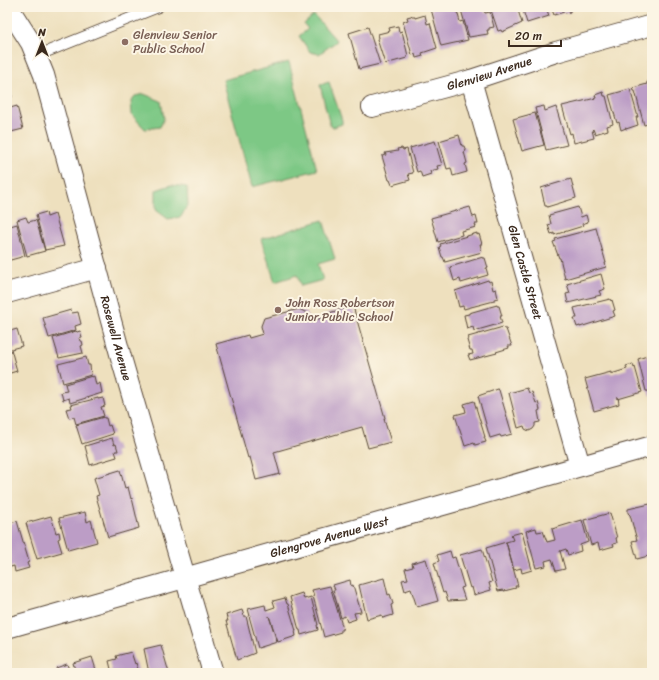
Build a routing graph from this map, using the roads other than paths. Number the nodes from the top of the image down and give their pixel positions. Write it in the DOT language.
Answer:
graph roads {
  1 [pos="8,7"];
  2 [pos="158,7"];
  3 [pos="652,25"];
  4 [pos="36,56"];
  5 [pos="471,80"];
  6 [pos="372,107"];
  7 [pos="97,268"];
  8 [pos="7,294"];
  9 [pos="652,446"];
  10 [pos="580,466"];
  11 [pos="186,578"];
  12 [pos="7,628"];
  13 [pos="213,673"];
  1 -- 4 [label="street, Rosewell Avenue"];
  2 -- 4 [label="lane"];
  3 -- 5 [label="street, Glenview Avenue"];
  4 -- 7 [label="street, Rosewell Avenue"];
  5 -- 6 [label="street, Glenview Avenue"];
  5 -- 10 [label="street, Glen Castle Street"];
  7 -- 8 [label="street"];
  7 -- 11 [label="street, Rosewell Avenue"];
  9 -- 10 [label="street, Glengrove Avenue West"];
  10 -- 11 [label="street, Glengrove Avenue West"];
  11 -- 12 [label="street, Glengrove Avenue West"];
  11 -- 13 [label="street, Rosewell Avenue"];
}
